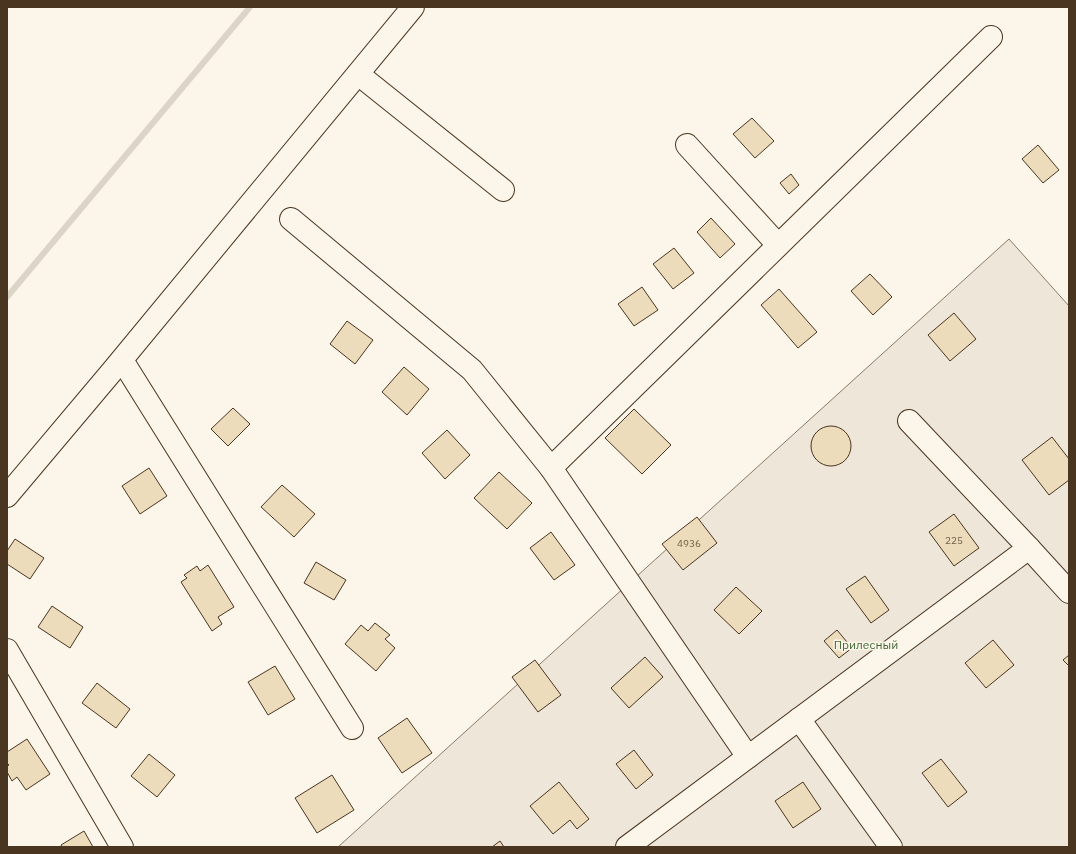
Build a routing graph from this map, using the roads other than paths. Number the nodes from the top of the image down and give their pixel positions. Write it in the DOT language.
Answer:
graph roads {
  1 [pos="413,7"];
  2 [pos="991,37"];
  3 [pos="358,74"];
  4 [pos="687,145"];
  5 [pos="503,190"];
  6 [pos="291,219"];
  7 [pos="778,245"];
  8 [pos="122,360"];
  9 [pos="909,421"];
  10 [pos="551,468"];
  11 [pos="7,496"];
  12 [pos="1029,548"];
  13 [pos="1069,592"];
  14 [pos="7,650"];
  15 [pos="799,719"];
  16 [pos="352,728"];
  17 [pos="748,757"];
  18 [pos="122,847"];
  19 [pos="627,847"];
  20 [pos="891,847"];
  1 -- 3 [label="street"];
  2 -- 7 [label="street"];
  3 -- 5 [label="street"];
  3 -- 8 [label="street"];
  4 -- 7 [label="street"];
  6 -- 10 [label="street"];
  7 -- 10 [label="street"];
  8 -- 11 [label="street"];
  8 -- 16 [label="street"];
  9 -- 12 [label="street"];
  10 -- 17 [label="street"];
  12 -- 13 [label="street"];
  12 -- 15 [label="street"];
  14 -- 18 [label="street"];
  15 -- 17 [label="street"];
  15 -- 20 [label="street"];
  17 -- 19 [label="street"];
}
